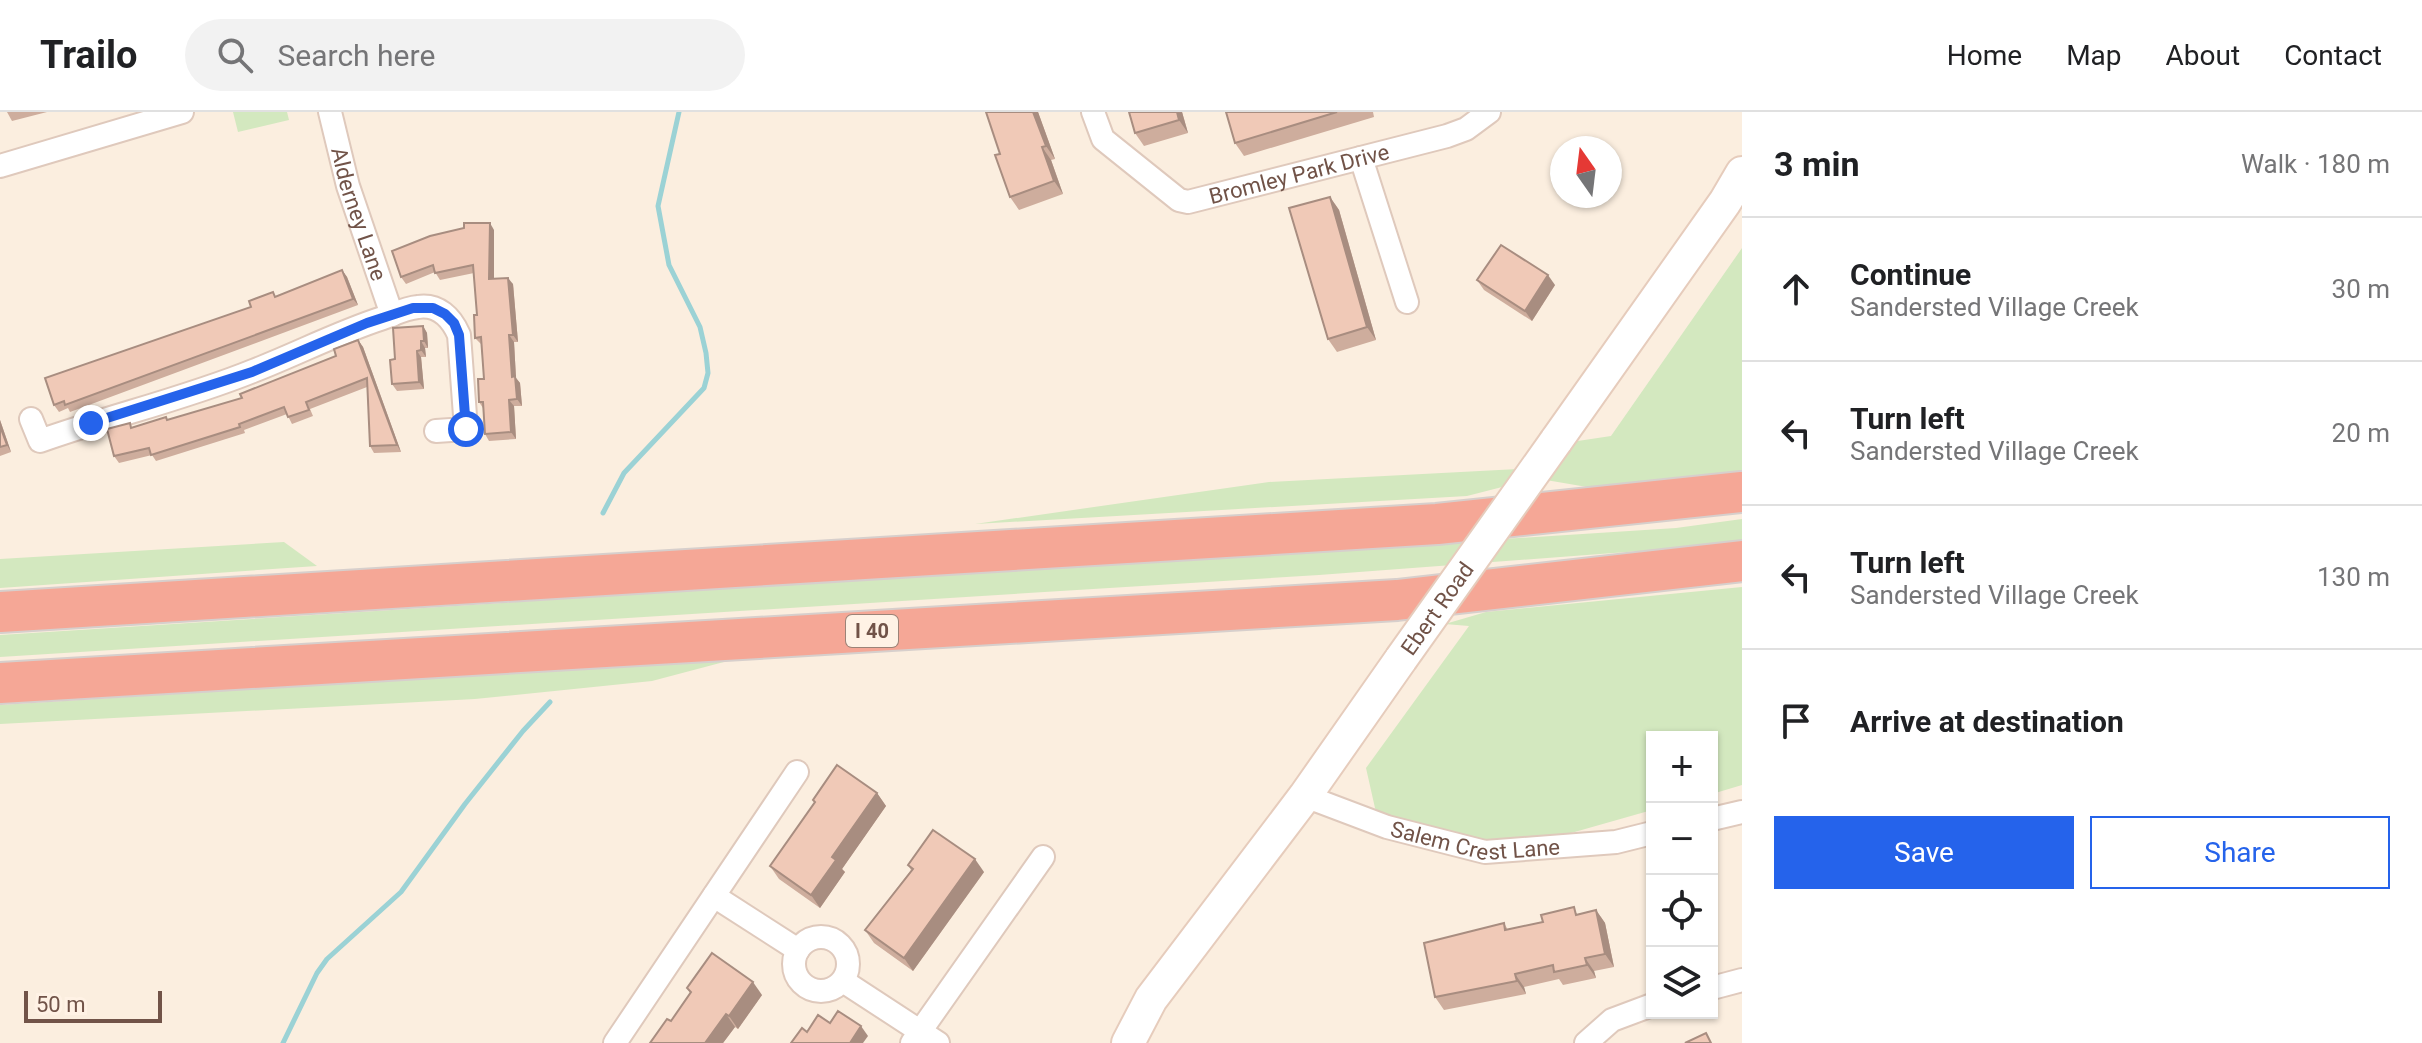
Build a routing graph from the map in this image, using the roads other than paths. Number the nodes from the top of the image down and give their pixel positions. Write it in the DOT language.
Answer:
graph roads {
  1 [pos="182,112"];
  2 [pos="330,112"];
  3 [pos="1093,112"];
  4 [pos="1489,112"];
  5 [pos="1361,158"];
  6 [pos="0,166"];
  7 [pos="1742,173"];
  8 [pos="1407,302"];
  9 [pos="392,315"];
  10 [pos="31,419"];
  11 [pos="436,431"];
  12 [pos="1742,492"];
  13 [pos="1742,561"];
  14 [pos="0,612"];
  15 [pos="0,683"];
  16 [pos="797,772"];
  17 [pos="1305,796"];
  18 [pos="1742,812"];
  19 [pos="1718,818"];
  20 [pos="1646,834"];
  21 [pos="1043,857"];
  22 [pos="714,896"];
  23 [pos="798,950"];
  24 [pos="1742,980"];
  25 [pos="843,981"];
  26 [pos="1718,986"];
  27 [pos="1646,1007"];
  28 [pos="924,1039"];
  29 [pos="615,1043"];
  30 [pos="1128,1043"];
  31 [pos="1586,1043"];
  1 -- 6 [label="street"];
  2 -- 9 [label="street, Alderney Lane"];
  3 -- 5 [label="street, Bromley Park Drive"];
  4 -- 5 [label="street, Bromley Park Drive"];
  5 -- 8 [label="street"];
  7 -- 17 [label="main road, Ebert Road, bridge"];
  9 -- 10 [label="street"];
  9 -- 11 [label="street"];
  12 -- 14 [label="highway"];
  13 -- 15 [label="highway, I 40"];
  16 -- 22 [label="street"];
  17 -- 20 [label="street, Salem Crest Lane"];
  17 -- 30 [label="main road, Ebert Road"];
  18 -- 19 [label="street"];
  21 -- 28 [label="street"];
  22 -- 23 [label="street"];
  22 -- 29 [label="street"];
  23 -- 25 [label="street"];
  23 -- 25 [label="street"];
  24 -- 26 [label="street"];
  25 -- 28 [label="street"];
  27 -- 31 [label="street"];
}
